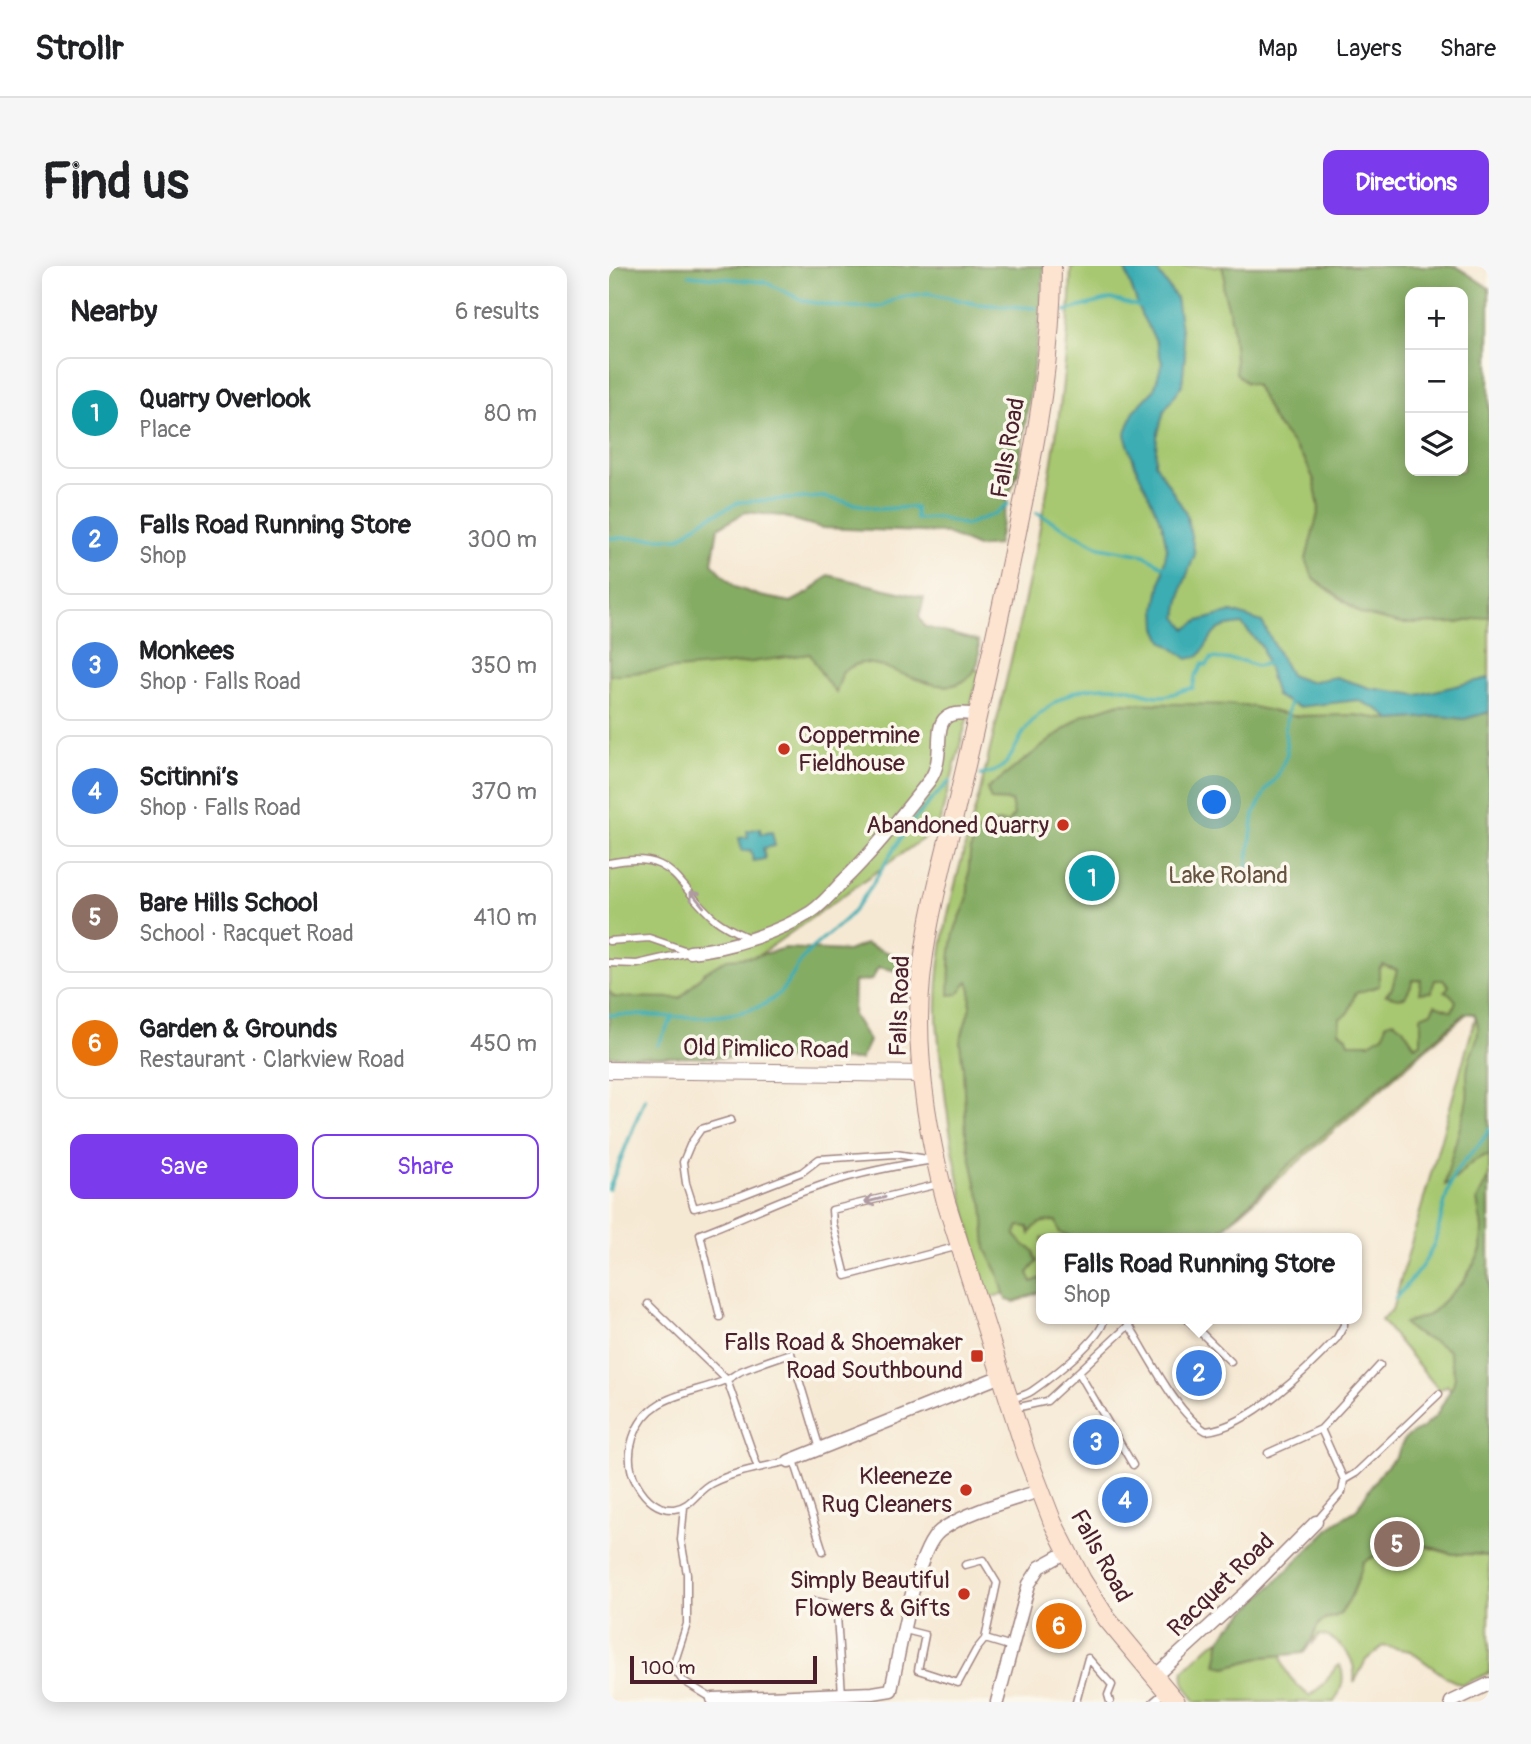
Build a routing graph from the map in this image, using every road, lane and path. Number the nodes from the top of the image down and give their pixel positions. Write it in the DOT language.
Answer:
graph roads {
  1 [pos="1052,266"];
  2 [pos="978,715"];
  3 [pos="609,863"];
  4 [pos="751,939"];
  5 [pos="609,941"];
  6 [pos="690,952"];
  7 [pos="610,962"];
  8 [pos="609,1070"];
  9 [pos="923,1074"];
  10 [pos="730,1120"];
  11 [pos="935,1160"];
  12 [pos="941,1183"];
  13 [pos="959,1246"];
  14 [pos="647,1304"];
  15 [pos="719,1317"];
  16 [pos="1102,1324"];
  17 [pos="1192,1324"];
  18 [pos="1342,1324"];
  19 [pos="1129,1325"];
  20 [pos="1231,1362"];
  21 [pos="1380,1365"];
  22 [pos="1079,1373"];
  23 [pos="1001,1376"];
  24 [pos="727,1380"];
  25 [pos="1440,1394"];
  26 [pos="1011,1404"];
  27 [pos="1321,1429"];
  28 [pos="820,1451"];
  29 [pos="1268,1453"];
  30 [pos="791,1461"];
  31 [pos="1133,1465"];
  32 [pos="758,1468"];
  33 [pos="1344,1480"];
  34 [pos="1039,1490"];
  35 [pos="684,1507"];
  36 [pos="1316,1522"];
  37 [pos="823,1551"];
  38 [pos="1067,1552"];
  39 [pos="965,1565"];
  40 [pos="800,1607"];
  41 [pos="905,1630"];
  42 [pos="985,1639"];
  43 [pos="1012,1647"];
  44 [pos="1154,1677"];
  45 [pos="1489,1684"];
  46 [pos="842,1695"];
  47 [pos="1165,1698"];
  48 [pos="712,1700"];
  49 [pos="997,1702"];
  50 [pos="1076,1702"];
  51 [pos="1111,1702"];
  52 [pos="1451,1702"];
  1 -- 2 [label="main road, Falls Road"];
  2 -- 4 [label="street"];
  2 -- 9 [label="main road, Falls Road"];
  4 -- 3 [label="lane, one-way"];
  4 -- 6 [label="street"];
  5 -- 6 [label="lane"];
  6 -- 7 [label="lane"];
  8 -- 9 [label="street, Old Pimlico Road"];
  9 -- 11 [label="main road, Falls Road"];
  10 -- 11 [label="lane"];
  11 -- 12 [label="main road, Falls Road"];
  11 -- 15 [label="lane"];
  12 -- 13 [label="main road, Falls Road"];
  12 -- 13 [label="lane, one-way"];
  13 -- 23 [label="main road, Falls Road"];
  14 -- 24 [label="lane"];
  16 -- 26 [label="lane"];
  17 -- 20 [label="lane"];
  18 -- 19 [label="lane"];
  19 -- 22 [label="lane"];
  21 -- 27 [label="lane"];
  22 -- 26 [label="lane"];
  22 -- 31 [label="lane"];
  23 -- 26 [label="main road, Falls Road"];
  23 -- 28 [label="street"];
  24 -- 28 [label="lane"];
  24 -- 32 [label="lane"];
  24 -- 35 [label="lane"];
  25 -- 33 [label="lane"];
  26 -- 34 [label="main road, Falls Road"];
  27 -- 29 [label="lane"];
  27 -- 33 [label="lane"];
  28 -- 30 [label="street"];
  30 -- 32 [label="lane"];
  30 -- 37 [label="lane"];
  32 -- 35 [label="lane"];
  33 -- 36 [label="lane"];
  34 -- 38 [label="main road, Falls Road"];
  34 -- 41 [label="street"];
  35 -- 48 [label="lane"];
  36 -- 44 [label="street, Racquet Road"];
  38 -- 43 [label="street"];
  38 -- 44 [label="main road, Falls Road"];
  39 -- 42 [label="lane"];
  40 -- 46 [label="lane"];
  41 -- 42 [label="lane"];
  41 -- 46 [label="street"];
  42 -- 43 [label="lane"];
  43 -- 49 [label="street"];
  44 -- 47 [label="main road, Falls Road"];
  45 -- 52 [label="street"];
  46 -- 48 [label="street"];
  50 -- 51 [label="lane"];
}
